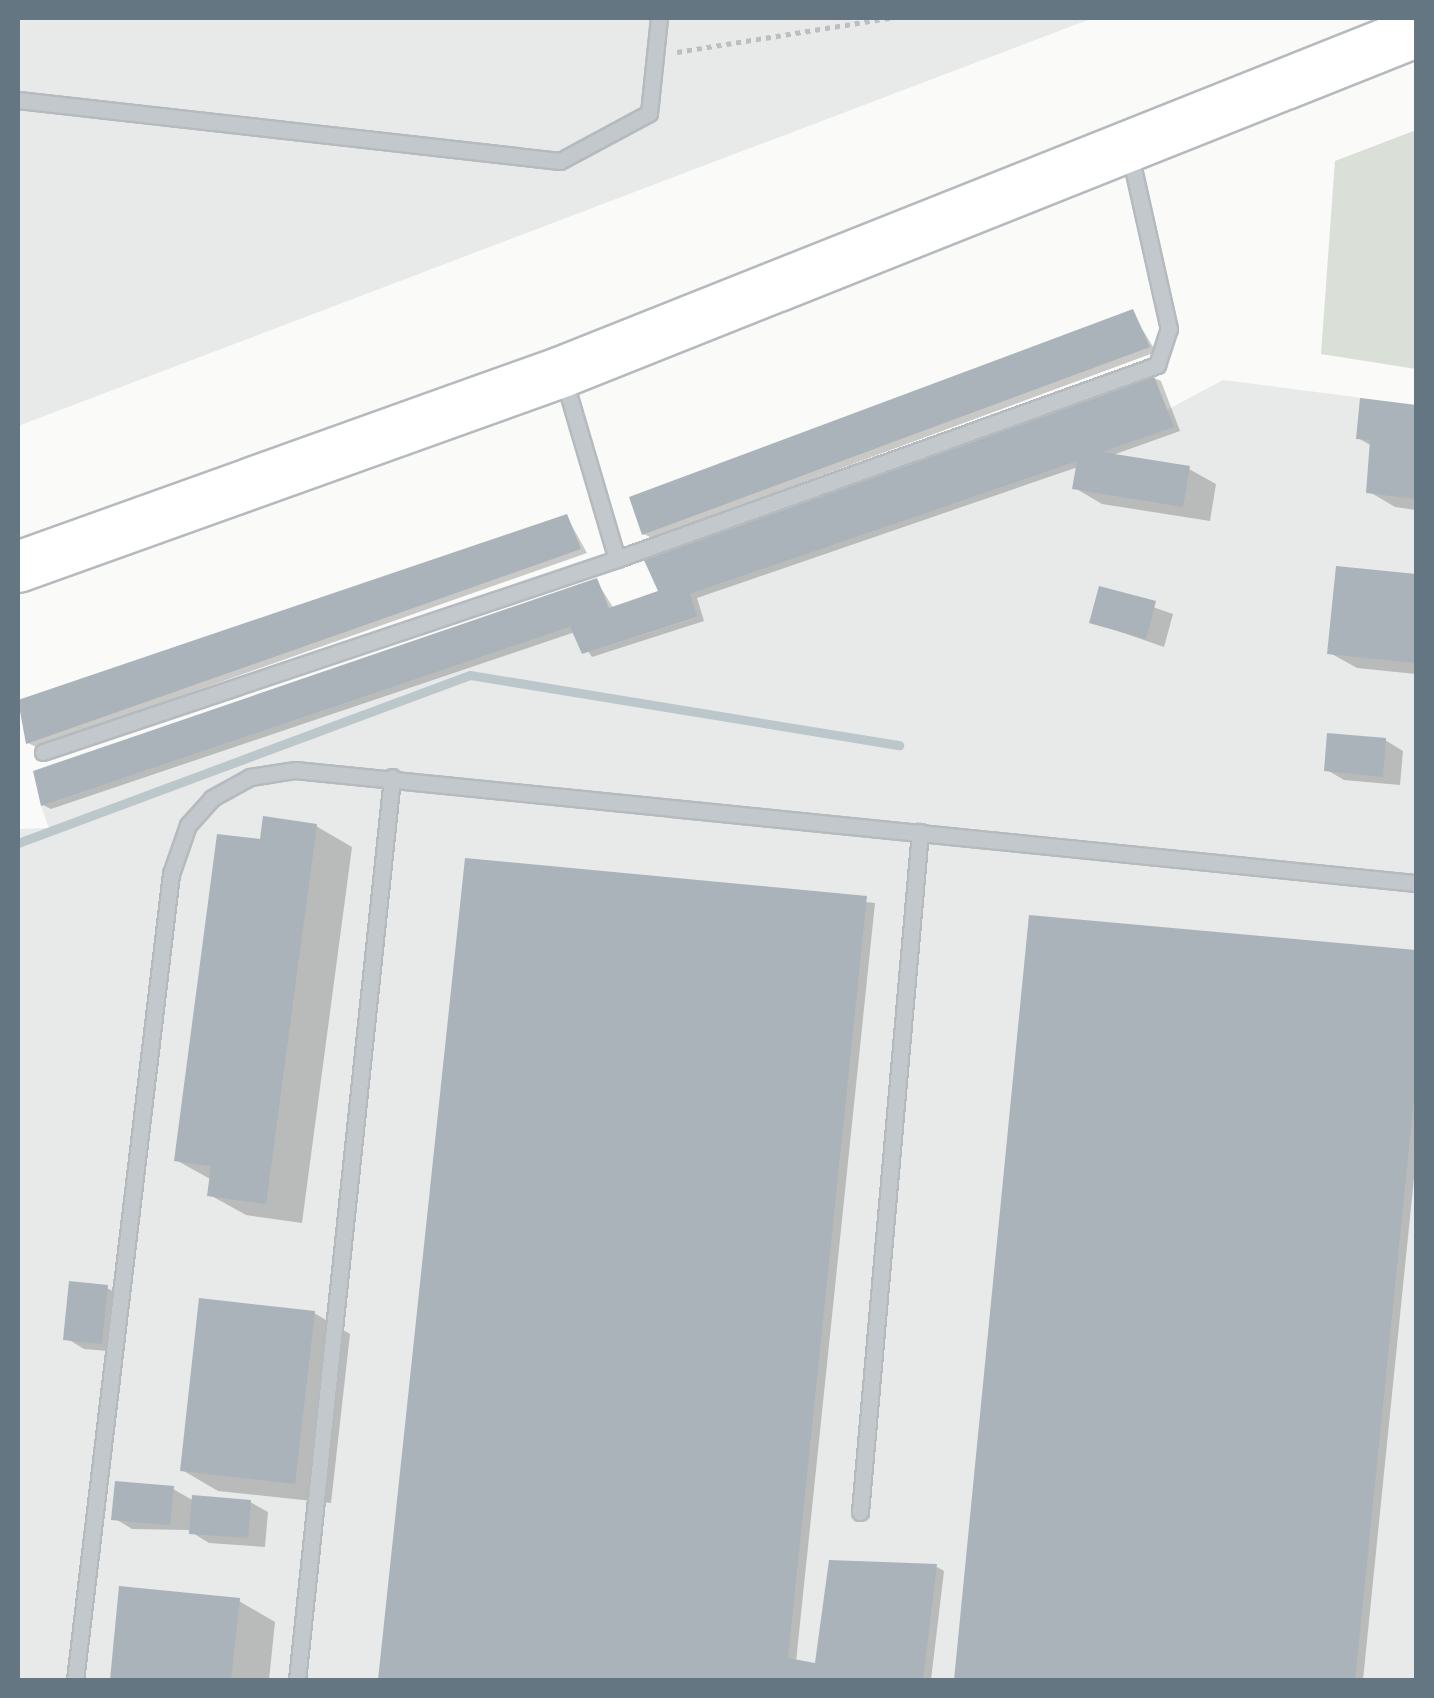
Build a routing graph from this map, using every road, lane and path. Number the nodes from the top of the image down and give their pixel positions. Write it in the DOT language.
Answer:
graph roads {
  1 [pos="659,18"];
  2 [pos="890,18"];
  3 [pos="1416,32"];
  4 [pos="655,55"];
  5 [pos="18,100"];
  6 [pos="1128,148"];
  7 [pos="562,372"];
  8 [pos="617,560"];
  9 [pos="18,567"];
  10 [pos="43,752"];
  11 [pos="392,777"];
  12 [pos="920,832"];
  13 [pos="1416,883"];
  14 [pos="860,1512"];
  15 [pos="76,1680"];
  16 [pos="297,1680"];
  1 -- 4 [label="lane"];
  2 -- 4 [label="path"];
  3 -- 6 [label="main road"];
  4 -- 5 [label="lane"];
  6 -- 7 [label="main road"];
  6 -- 8 [label="lane"];
  7 -- 8 [label="lane"];
  7 -- 9 [label="main road"];
  8 -- 10 [label="lane"];
  11 -- 12 [label="lane"];
  11 -- 15 [label="lane"];
  11 -- 16 [label="lane"];
  12 -- 13 [label="lane"];
  12 -- 14 [label="lane"];
}
